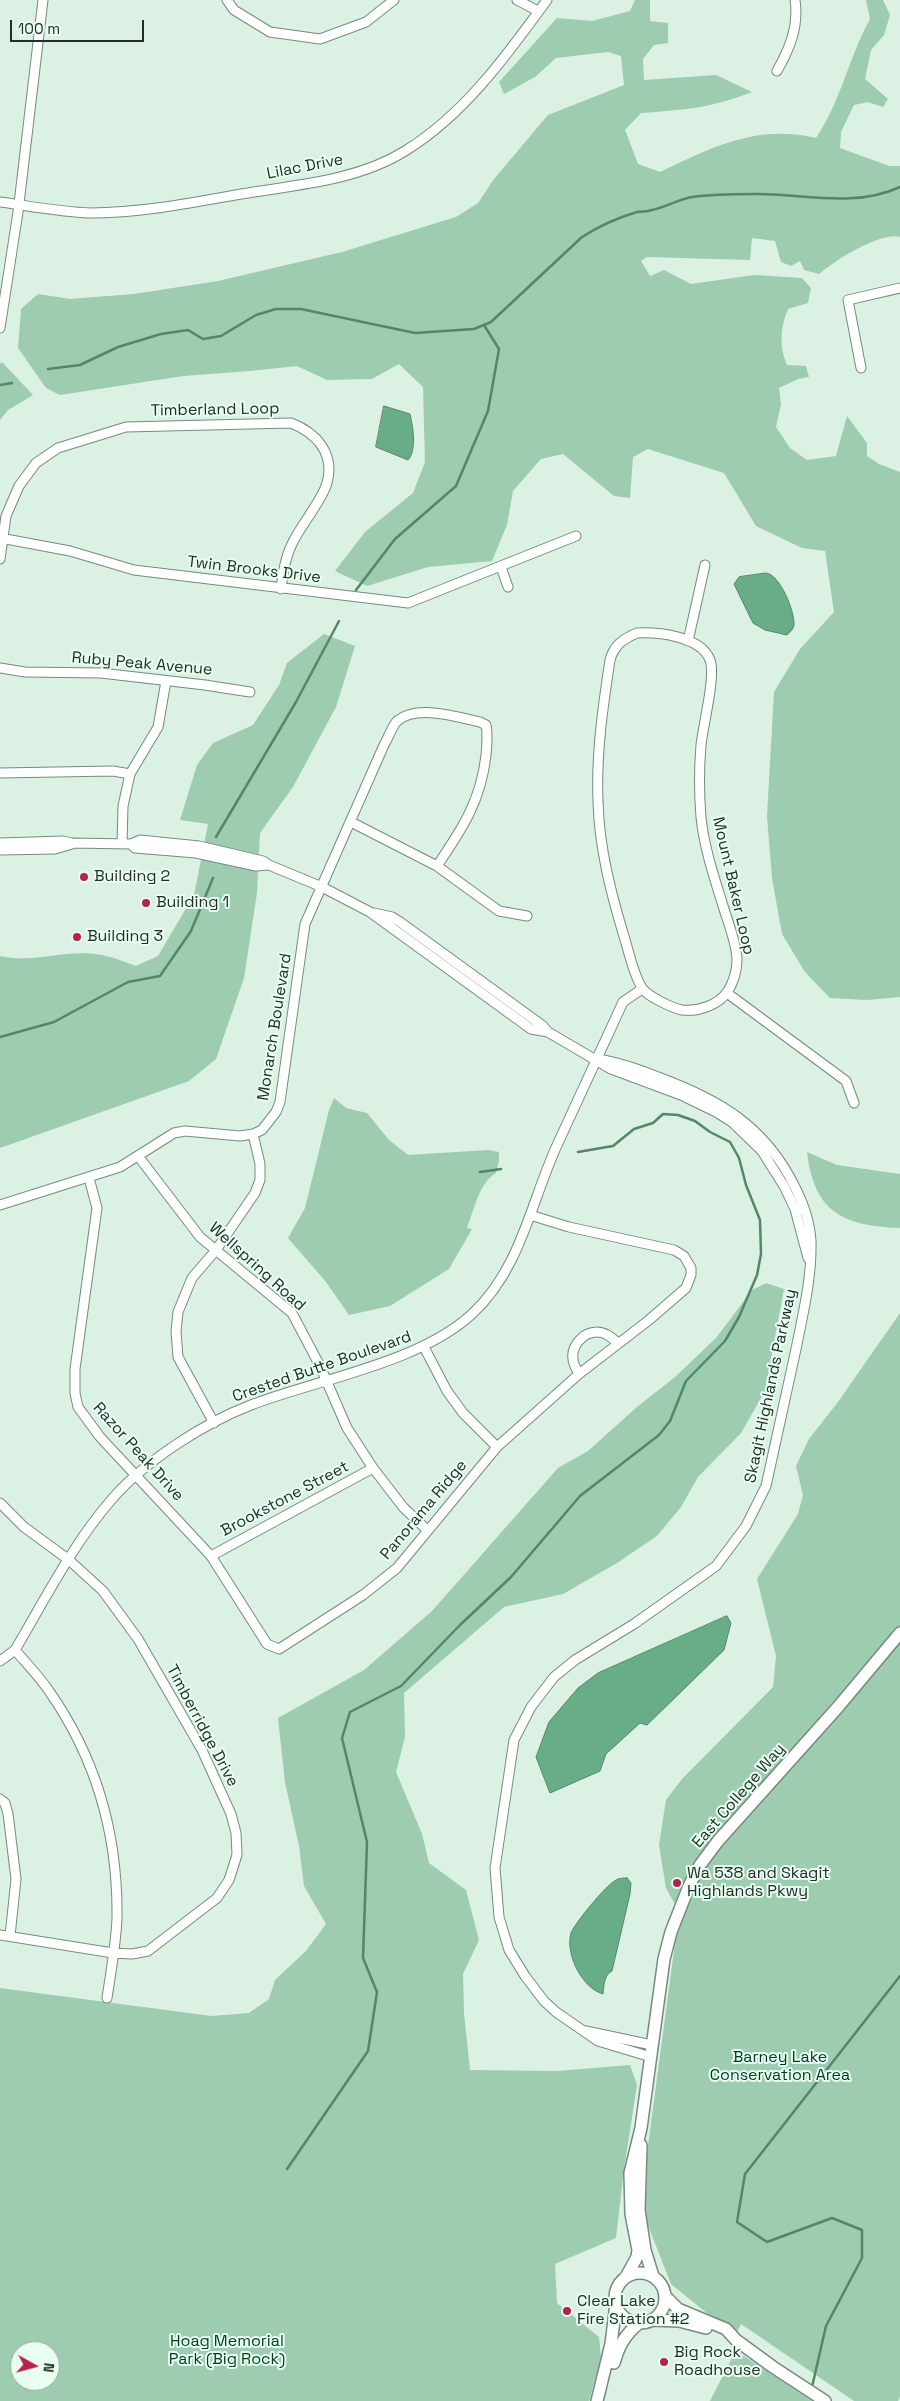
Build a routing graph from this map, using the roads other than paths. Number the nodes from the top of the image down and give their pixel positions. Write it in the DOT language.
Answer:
graph roads {
  1 [pos="43,0"];
  2 [pos="227,0"];
  3 [pos="394,0"];
  4 [pos="518,0"];
  5 [pos="546,0"];
  6 [pos="795,0"];
  7 [pos="538,11"];
  8 [pos="778,71"];
  9 [pos="0,202"];
  10 [pos="19,204"];
  11 [pos="900,288"];
  12 [pos="1,328"];
  13 [pos="861,368"];
  14 [pos="576,536"];
  15 [pos="2,538"];
  16 [pos="0,559"];
  17 [pos="705,565"];
  18 [pos="502,567"];
  19 [pos="508,587"];
  20 [pos="281,589"];
  21 [pos="688,641"];
  22 [pos="0,668"];
  23 [pos="166,681"];
  24 [pos="250,692"];
  25 [pos="0,772"];
  26 [pos="130,774"];
  27 [pos="351,822"];
  28 [pos="0,843"];
  29 [pos="72,843"];
  30 [pos="126,844"];
  31 [pos="0,850"];
  32 [pos="437,866"];
  33 [pos="322,887"];
  34 [pos="527,916"];
  35 [pos="642,989"];
  36 [pos="727,993"];
  37 [pos="597,1059"];
  38 [pos="854,1103"];
  39 [pos="253,1134"];
  40 [pos="138,1156"];
  41 [pos="89,1178"];
  42 [pos="0,1205"];
  43 [pos="530,1215"];
  44 [pos="216,1250"];
  45 [pos="618,1343"];
  46 [pos="424,1347"];
  47 [pos="579,1374"];
  48 [pos="326,1380"];
  49 [pos="214,1423"];
  50 [pos="497,1447"];
  51 [pos="373,1468"];
  52 [pos="138,1475"];
  53 [pos="0,1503"];
  54 [pos="427,1530"];
  55 [pos="211,1556"];
  56 [pos="69,1560"];
  57 [pos="900,1633"];
  58 [pos="279,1649"];
  59 [pos="15,1650"];
  60 [pos="0,1661"];
  61 [pos="0,1799"];
  62 [pos="0,1935"];
  63 [pos="10,1936"];
  64 [pos="113,1953"];
  65 [pos="107,1998"];
  66 [pos="651,2051"];
  67 [pos="641,2128"];
  68 [pos="653,2276"];
  69 [pos="626,2278"];
  70 [pos="665,2296"];
  71 [pos="616,2304"];
  72 [pos="652,2320"];
  73 [pos="639,2323"];
  74 [pos="736,2340"];
  75 [pos="597,2401"];
  76 [pos="605,2401"];
  77 [pos="825,2401"];
  1 -- 10 [label="street"];
  2 -- 3 [label="street"];
  4 -- 7 [label="street"];
  5 -- 7 [label="street, Lilac Drive"];
  6 -- 8 [label="street"];
  7 -- 10 [label="street, Lilac Drive"];
  9 -- 10 [label="street, Lilac Drive"];
  10 -- 12 [label="street"];
  11 -- 13 [label="street"];
  14 -- 18 [label="street, Twin Brooks Drive"];
  15 -- 16 [label="street, Timberland Loop"];
  15 -- 20 [label="street, Twin Brooks Drive"];
  15 -- 20 [label="street, Timberland Loop"];
  17 -- 21 [label="street"];
  18 -- 19 [label="street"];
  18 -- 20 [label="street, Twin Brooks Drive"];
  21 -- 35 [label="street, Mount Baker Loop"];
  21 -- 36 [label="street, Mount Baker Loop"];
  22 -- 23 [label="street, Ruby Peak Avenue"];
  23 -- 24 [label="street, Ruby Peak Avenue"];
  23 -- 26 [label="street"];
  25 -- 26 [label="street"];
  26 -- 30 [label="street"];
  27 -- 32 [label="street"];
  27 -- 32 [label="street, Monarch Boulevard"];
  27 -- 33 [label="street, Monarch Boulevard"];
  28 -- 29 [label="street, Skagit Highlands Parkway"];
  29 -- 30 [label="street, Skagit Highlands Parkway"];
  29 -- 31 [label="street, Skagit Highlands Parkway"];
  30 -- 33 [label="street, Skagit Highlands Parkway"];
  32 -- 34 [label="street"];
  33 -- 37 [label="street, Skagit Highlands Parkway"];
  33 -- 39 [label="street, Monarch Boulevard"];
  35 -- 36 [label="street"];
  35 -- 37 [label="street"];
  36 -- 38 [label="street"];
  37 -- 43 [label="street, Crested Butte Boulevard"];
  37 -- 66 [label="street, Skagit Highlands Parkway"];
  39 -- 40 [label="street"];
  39 -- 44 [label="street"];
  40 -- 41 [label="street"];
  40 -- 44 [label="street, Wellspring Road"];
  41 -- 42 [label="street"];
  41 -- 52 [label="street, Razor Peak Drive"];
  43 -- 45 [label="street, Panorama Ridge"];
  43 -- 46 [label="street, Crested Butte Boulevard"];
  44 -- 48 [label="street, Wellspring Road"];
  44 -- 49 [label="street"];
  45 -- 47 [label="street, Panorama Ridge"];
  45 -- 47 [label="street"];
  46 -- 48 [label="street, Crested Butte Boulevard"];
  46 -- 50 [label="street"];
  47 -- 50 [label="street, Panorama Ridge"];
  48 -- 49 [label="street, Crested Butte Boulevard"];
  48 -- 51 [label="street, Wellspring Road"];
  49 -- 52 [label="street, Crested Butte Boulevard"];
  50 -- 54 [label="street, Panorama Ridge"];
  51 -- 54 [label="street, Wellspring Road"];
  51 -- 55 [label="street, Brookstone Street"];
  52 -- 55 [label="street, Razor Peak Drive"];
  52 -- 56 [label="street, Crested Butte Boulevard"];
  53 -- 56 [label="street, Timberridge Drive"];
  54 -- 58 [label="street, Panorama Ridge"];
  55 -- 58 [label="street, Razor Peak Drive"];
  56 -- 59 [label="street, Crested Butte Boulevard"];
  56 -- 64 [label="street, Timberridge Drive"];
  57 -- 66 [label="main road, East College Way"];
  59 -- 60 [label="street, Crested Butte Boulevard"];
  59 -- 64 [label="street"];
  61 -- 63 [label="street"];
  62 -- 63 [label="street, Timberridge Drive"];
  63 -- 64 [label="street, Timberridge Drive"];
  64 -- 65 [label="street"];
  66 -- 67 [label="main road, East College Way"];
  67 -- 68 [label="main road"];
  67 -- 69 [label="main road"];
  68 -- 69 [label="main road"];
  68 -- 70 [label="main road"];
  69 -- 71 [label="main road"];
  70 -- 72 [label="main road"];
  70 -- 74 [label="main road"];
  71 -- 73 [label="main road"];
  71 -- 75 [label="main road"];
  72 -- 73 [label="main road"];
  72 -- 74 [label="main road"];
  73 -- 76 [label="main road"];
  74 -- 77 [label="main road"];
}
